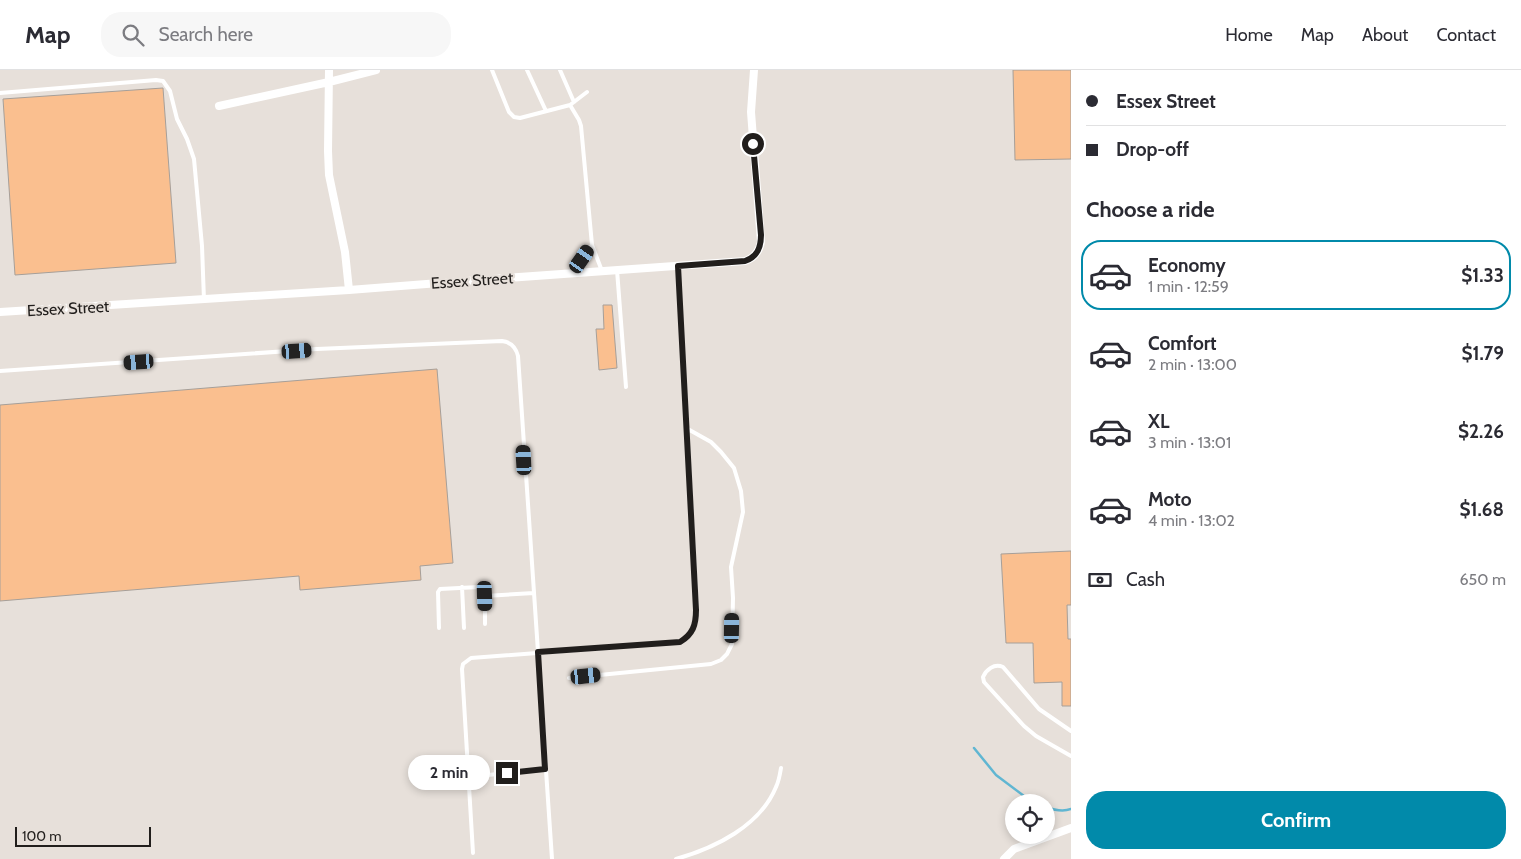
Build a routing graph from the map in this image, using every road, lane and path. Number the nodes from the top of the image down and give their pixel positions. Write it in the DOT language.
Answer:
graph roads {
  1 [pos="329,70"];
  2 [pos="376,70"];
  3 [pos="492,70"];
  4 [pos="527,70"];
  5 [pos="560,70"];
  6 [pos="754,70"];
  7 [pos="329,82"];
  8 [pos="588,92"];
  9 [pos="0,93"];
  10 [pos="572,104"];
  11 [pos="219,106"];
  12 [pos="546,111"];
  13 [pos="592,245"];
  14 [pos="678,266"];
  15 [pos="617,270"];
  16 [pos="602,271"];
  17 [pos="572,273"];
  18 [pos="349,290"];
  19 [pos="204,300"];
  20 [pos="0,312"];
  21 [pos="0,371"];
  22 [pos="626,387"];
  23 [pos="686,428"];
  24 [pos="462,588"];
  25 [pos="534,593"];
  26 [pos="485,596"];
  27 [pos="485,624"];
  28 [pos="439,628"];
  29 [pos="464,628"];
  30 [pos="538,652"];
  31 [pos="569,678"];
  32 [pos="1071,731"];
  33 [pos="1071,756"];
  34 [pos="781,768"];
  35 [pos="545,769"];
  36 [pos="468,778"];
  37 [pos="1071,828"];
  38 [pos="473,853"];
  39 [pos="1006,857"];
  40 [pos="552,859"];
  41 [pos="676,859"];
  1 -- 7 [label="street"];
  2 -- 7 [label="street"];
  3 -- 12 [label="lane"];
  4 -- 12 [label="lane"];
  5 -- 10 [label="lane"];
  6 -- 14 [label="street, Essex Street"];
  7 -- 11 [label="street"];
  7 -- 18 [label="street"];
  8 -- 10 [label="lane"];
  9 -- 19 [label="lane"];
  10 -- 12 [label="lane"];
  10 -- 13 [label="lane"];
  13 -- 16 [label="lane"];
  13 -- 17 [label="lane"];
  14 -- 15 [label="street, Essex Street"];
  14 -- 23 [label="lane"];
  15 -- 16 [label="street, Essex Street"];
  15 -- 22 [label="lane"];
  16 -- 17 [label="street, Essex Street"];
  17 -- 18 [label="street, Essex Street"];
  18 -- 19 [label="street, Essex Street"];
  19 -- 20 [label="street, Essex Street"];
  21 -- 25 [label="lane"];
  23 -- 30 [label="lane"];
  23 -- 31 [label="lane"];
  24 -- 26 [label="lane"];
  24 -- 28 [label="lane"];
  24 -- 29 [label="lane"];
  25 -- 26 [label="lane"];
  25 -- 30 [label="lane"];
  26 -- 27 [label="lane"];
  30 -- 35 [label="lane"];
  30 -- 36 [label="lane"];
  32 -- 33 [label="lane"];
  34 -- 41 [label="lane"];
  35 -- 36 [label="lane"];
  35 -- 40 [label="lane"];
  36 -- 38 [label="lane"];
  37 -- 39 [label="street"];
}
